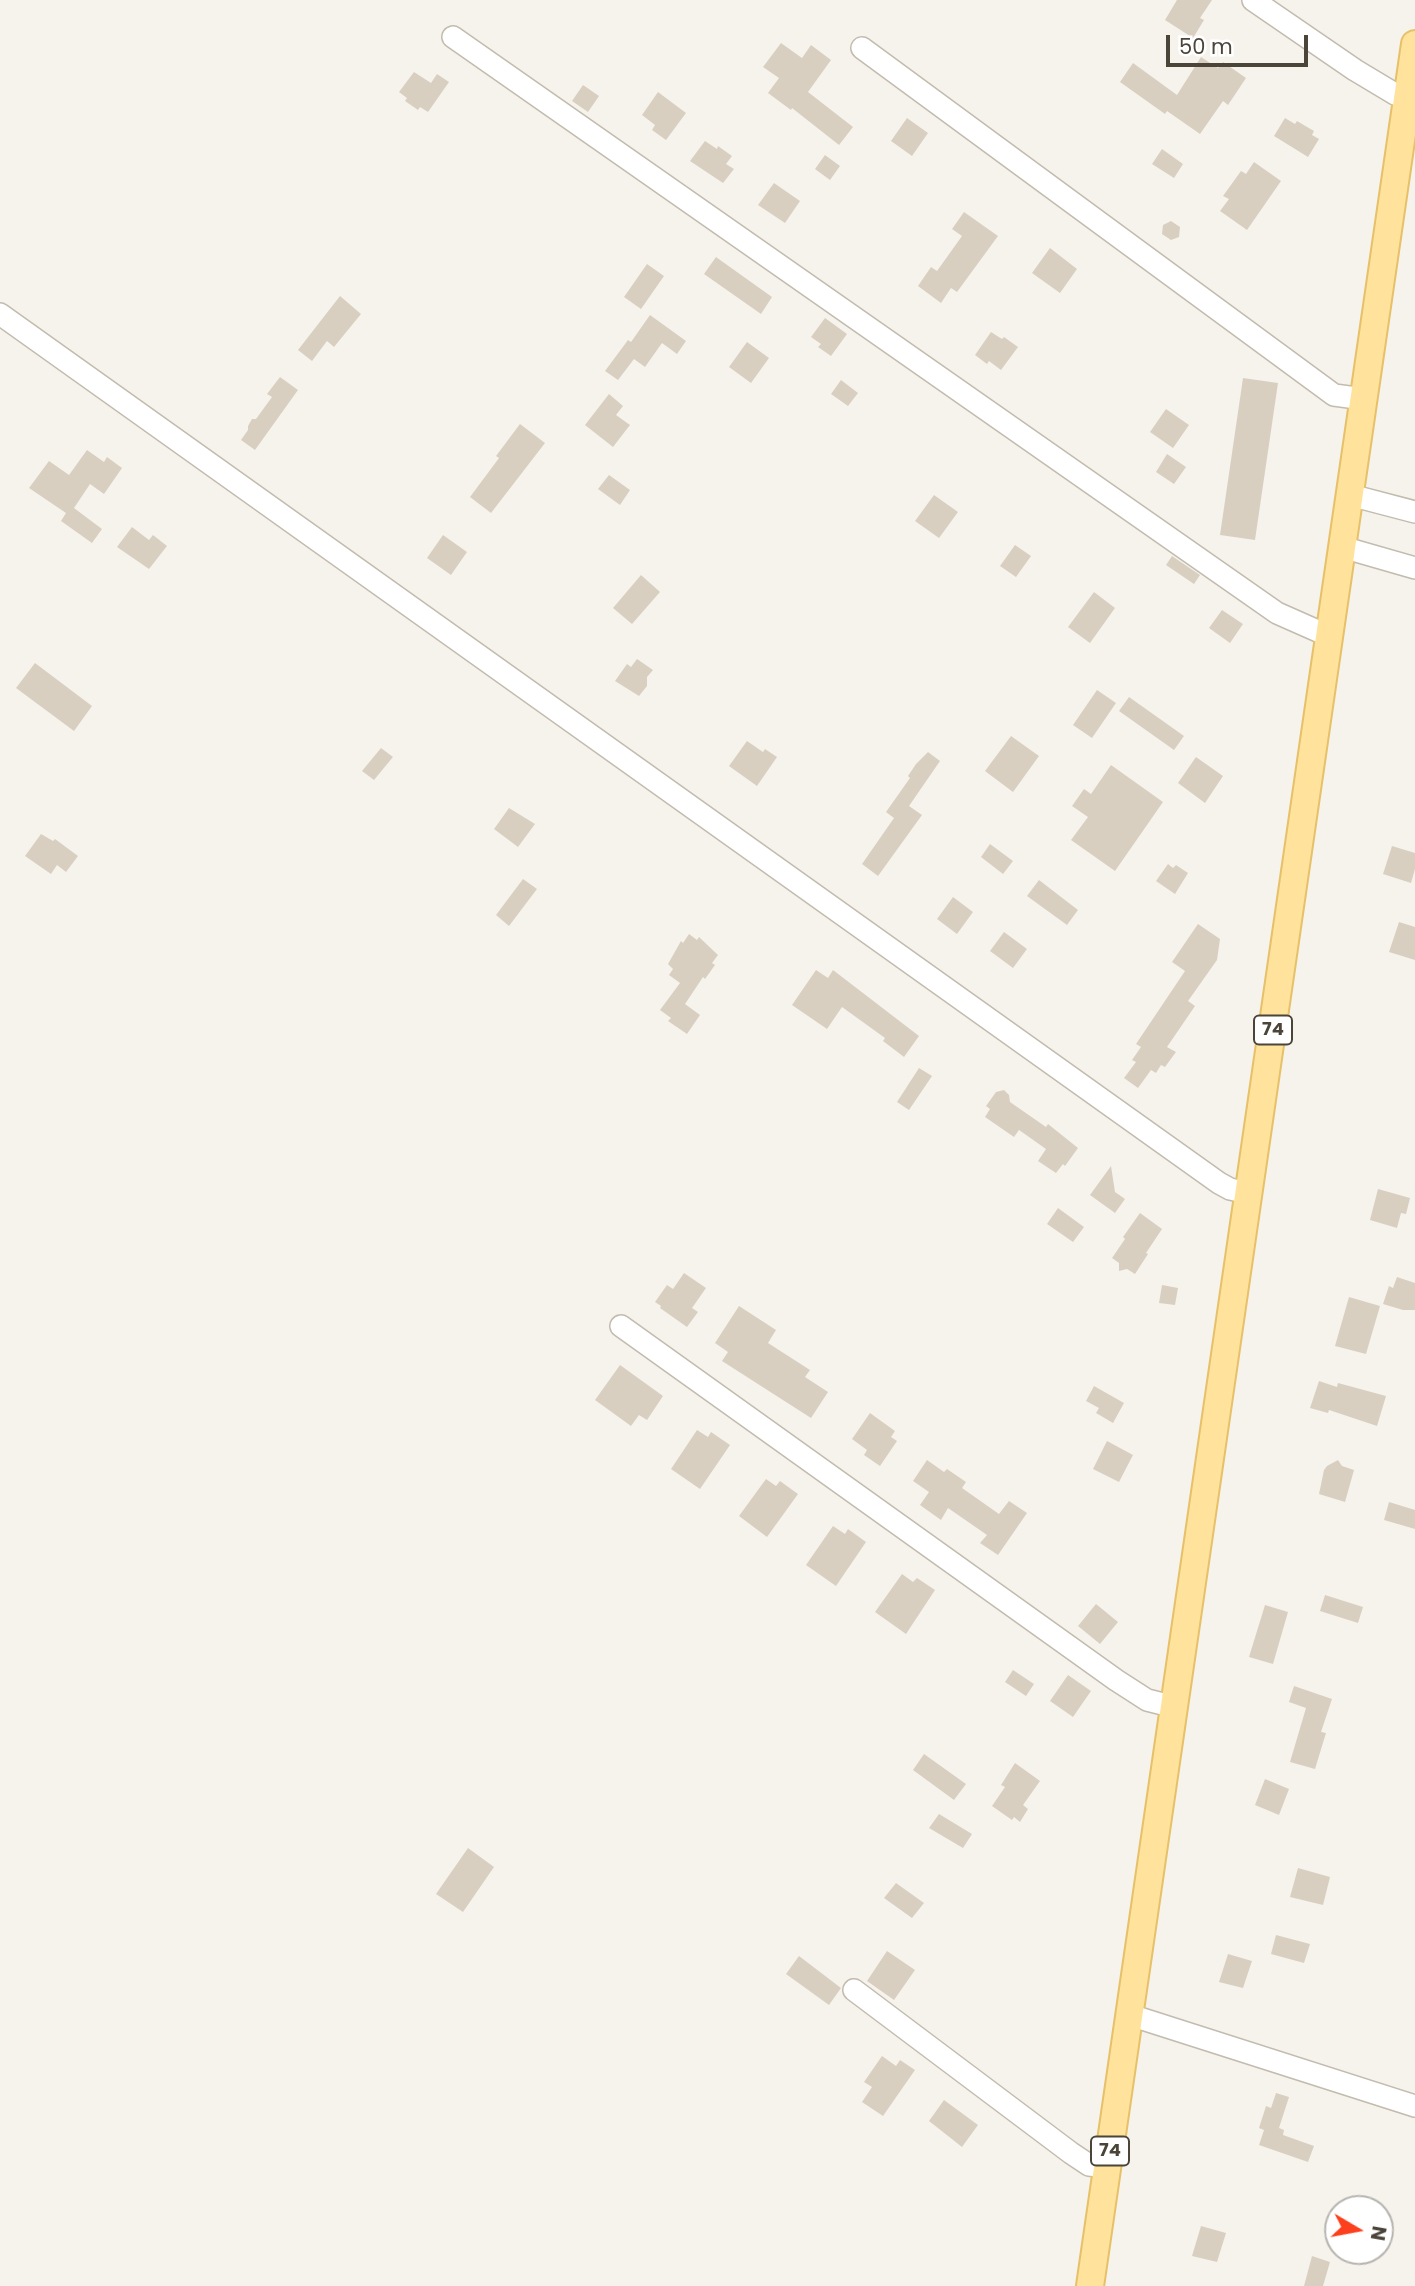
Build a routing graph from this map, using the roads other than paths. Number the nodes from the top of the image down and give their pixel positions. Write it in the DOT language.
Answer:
graph roads {
  1 [pos="1253,0"];
  2 [pos="453,37"];
  3 [pos="1415,44"];
  4 [pos="862,48"];
  5 [pos="1407,97"];
  6 [pos="0,314"];
  7 [pos="1364,399"];
  8 [pos="1350,495"];
  9 [pos="1415,512"];
  10 [pos="1342,547"];
  11 [pos="1415,568"];
  12 [pos="1329,636"];
  13 [pos="1249,1193"];
  14 [pos="621,1326"];
  15 [pos="1175,1707"];
  16 [pos="853,1990"];
  17 [pos="1130,2015"];
  18 [pos="1415,2106"];
  19 [pos="1107,2167"];
  20 [pos="1090,2286"];
  1 -- 5 [label="street"];
  2 -- 12 [label="street"];
  3 -- 5 [label="main road, 74"];
  4 -- 7 [label="street"];
  5 -- 7 [label="main road, 74"];
  6 -- 13 [label="street"];
  7 -- 8 [label="main road, 74"];
  8 -- 9 [label="street"];
  8 -- 10 [label="main road, 74"];
  10 -- 11 [label="street"];
  10 -- 12 [label="main road, 74"];
  12 -- 13 [label="main road, 74"];
  13 -- 15 [label="main road, 74"];
  14 -- 15 [label="street"];
  15 -- 17 [label="main road, 74"];
  16 -- 19 [label="street"];
  17 -- 18 [label="street"];
  17 -- 19 [label="main road, 74"];
  19 -- 20 [label="main road, 74"];
}
